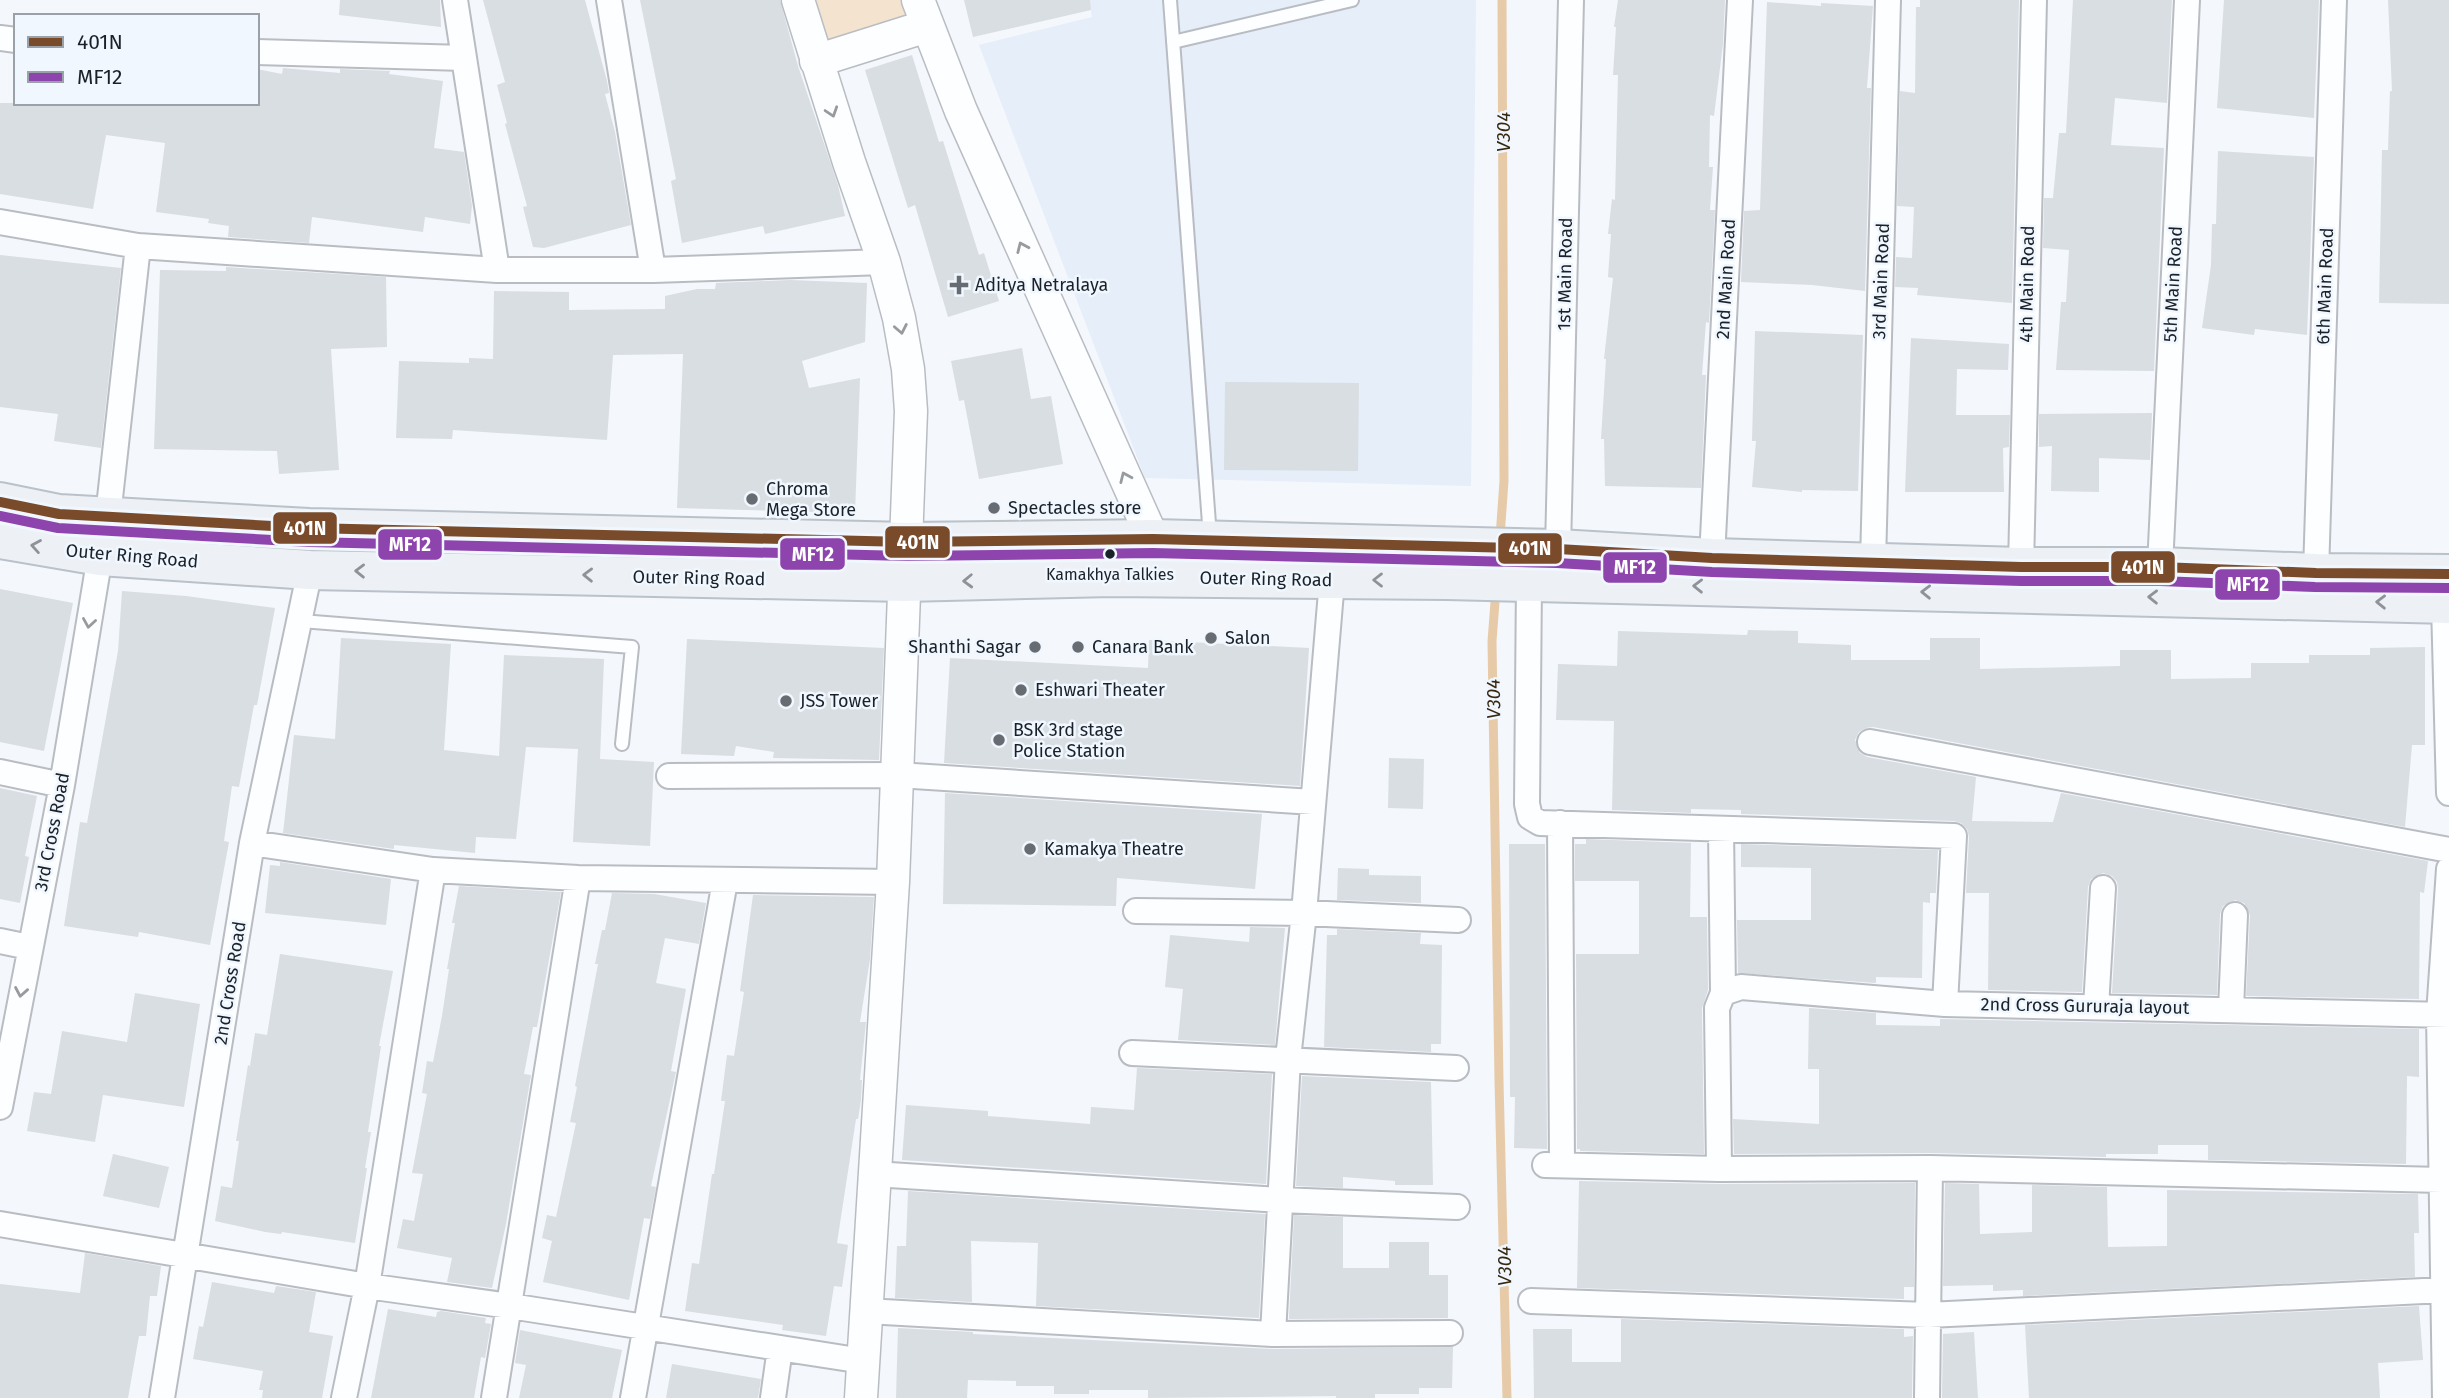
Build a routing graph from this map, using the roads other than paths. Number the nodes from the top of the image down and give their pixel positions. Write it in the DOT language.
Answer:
graph roads {
  1 [pos="455,0"];
  2 [pos="609,0"];
  3 [pos="798,0"];
  4 [pos="1170,0"];
  5 [pos="1352,0"];
  6 [pos="1571,0"];
  7 [pos="1740,0"];
  8 [pos="1888,0"];
  9 [pos="2034,0"];
  10 [pos="2187,0"];
  11 [pos="2334,0"];
  12 [pos="922,13"];
  13 [pos="1173,42"];
  14 [pos="259,52"];
  15 [pos="464,58"];
  16 [pos="816,61"];
  17 [pos="0,222"];
  18 [pos="138,246"];
  19 [pos="884,262"];
  20 [pos="497,270"];
  21 [pos="653,270"];
  22 [pos="0,502"];
  23 [pos="108,516"];
  24 [pos="0,539"];
  25 [pos="1153,539"];
  26 [pos="1210,541"];
  27 [pos="907,542"];
  28 [pos="100,556"];
  29 [pos="1712,558"];
  30 [pos="1873,562"];
  31 [pos="1450,563"];
  32 [pos="1532,565"];
  33 [pos="2160,567"];
  34 [pos="2021,568"];
  35 [pos="310,570"];
  36 [pos="2316,573"];
  37 [pos="1210,579"];
  38 [pos="1332,580"];
  39 [pos="905,582"];
  40 [pos="2447,594"];
  41 [pos="301,621"];
  42 [pos="1870,742"];
  43 [pos="622,744"];
  44 [pos="0,772"];
  45 [pos="898,775"];
  46 [pos="669,776"];
  47 [pos="62,785"];
  48 [pos="2449,793"];
  49 [pos="1313,802"];
  50 [pos="1560,823"];
  51 [pos="1721,829"];
  52 [pos="252,843"];
  53 [pos="2449,849"];
  54 [pos="2449,869"];
  55 [pos="433,870"];
  56 [pos="578,878"];
  57 [pos="725,881"];
  58 [pos="893,883"];
  59 [pos="2103,888"];
  60 [pos="1136,911"];
  61 [pos="1304,913"];
  62 [pos="2235,915"];
  63 [pos="1458,920"];
  64 [pos="0,941"];
  65 [pos="29,947"];
  66 [pos="1723,993"];
  67 [pos="1945,1004"];
  68 [pos="2096,1007"];
  69 [pos="2231,1009"];
  70 [pos="2444,1014"];
  71 [pos="1132,1053"];
  72 [pos="1288,1059"];
  73 [pos="1456,1068"];
  74 [pos="0,1107"];
  75 [pos="1930,1168"];
  76 [pos="1719,1169"];
  77 [pos="874,1174"];
  78 [pos="2442,1180"];
  79 [pos="1280,1200"];
  80 [pos="1457,1207"];
  81 [pos="0,1224"];
  82 [pos="186,1255"];
  83 [pos="367,1286"];
  84 [pos="2444,1290"];
  85 [pos="1531,1301"];
  86 [pos="510,1306"];
  87 [pos="866,1311"];
  88 [pos="1928,1315"];
  89 [pos="645,1326"];
  90 [pos="1450,1333"];
  91 [pos="1273,1334"];
  92 [pos="780,1348"];
  93 [pos="863,1361"];
  94 [pos="162,1398"];
  95 [pos="344,1398"];
  96 [pos="494,1398"];
  97 [pos="633,1398"];
  98 [pos="773,1398"];
  99 [pos="860,1398"];
  100 [pos="1927,1398"];
  101 [pos="2445,1398"];
  1 -- 15 [label="street"];
  2 -- 21 [label="street"];
  3 -- 16 [label="street"];
  4 -- 13 [label="lane"];
  5 -- 13 [label="lane"];
  6 -- 32 [label="street, 1st Main Road"];
  7 -- 29 [label="street, 2nd Main Road"];
  8 -- 30 [label="street, 3rd Main Road"];
  9 -- 34 [label="street, 4th Main Road"];
  10 -- 33 [label="street, 5th Main Road"];
  11 -- 36 [label="street, 6th Main Road"];
  12 -- 16 [label="street"];
  25 -- 12 [label="street, one-way"];
  13 -- 26 [label="lane"];
  14 -- 15 [label="street"];
  15 -- 20 [label="street"];
  16 -- 19 [label="street, one-way"];
  17 -- 18 [label="street"];
  18 -- 20 [label="street"];
  18 -- 23 [label="street"];
  19 -- 21 [label="street"];
  19 -- 27 [label="street, one-way"];
  20 -- 21 [label="street"];
  22 -- 23 [label="highway, Outer Ring Road"];
  23 -- 27 [label="highway, Outer Ring Road"];
  28 -- 24 [label="highway, Outer Ring Road, one-way"];
  25 -- 26 [label="highway, Outer Ring Road"];
  25 -- 27 [label="highway, Outer Ring Road"];
  26 -- 31 [label="highway, Outer Ring Road"];
  26 -- 37 [label="lane"];
  27 -- 39 [label="street"];
  28 -- 35 [label="highway, Outer Ring Road"];
  28 -- 47 [label="street, 3rd Cross Road, one-way"];
  29 -- 30 [label="highway, Outer Ring Road"];
  29 -- 32 [label="highway, Outer Ring Road"];
  30 -- 34 [label="highway, Outer Ring Road"];
  31 -- 32 [label="highway, Outer Ring Road"];
  31 -- 38 [label="highway, Outer Ring Road, one-way"];
  40 -- 32 [label="highway, Outer Ring Road, one-way"];
  32 -- 50 [label="street, 1st Main Road"];
  33 -- 34 [label="highway, Outer Ring Road"];
  33 -- 36 [label="highway, Outer Ring Road"];
  39 -- 35 [label="highway, Outer Ring Road, one-way"];
  35 -- 41 [label="street, 2nd Cross Road"];
  36 -- 40 [label="highway, Outer Ring Road"];
  37 -- 38 [label="highway, Outer Ring Road"];
  37 -- 39 [label="highway, Outer Ring Road, one-way"];
  38 -- 49 [label="street"];
  39 -- 45 [label="street"];
  40 -- 48 [label="street"];
  41 -- 43 [label="lane"];
  41 -- 52 [label="street, 2nd Cross Road"];
  42 -- 53 [label="street"];
  44 -- 47 [label="street"];
  45 -- 46 [label="street"];
  45 -- 49 [label="street"];
  45 -- 58 [label="street"];
  47 -- 65 [label="street, 3rd Cross Road"];
  49 -- 61 [label="street"];
  50 -- 51 [label="street"];
  50 -- 76 [label="street"];
  51 -- 66 [label="street"];
  51 -- 67 [label="street"];
  52 -- 55 [label="street"];
  52 -- 82 [label="street, 2nd Cross Road"];
  54 -- 70 [label="street"];
  55 -- 56 [label="street"];
  55 -- 83 [label="street"];
  56 -- 57 [label="street"];
  56 -- 86 [label="street"];
  57 -- 58 [label="street"];
  57 -- 89 [label="street"];
  58 -- 77 [label="street"];
  59 -- 68 [label="street"];
  60 -- 61 [label="street"];
  61 -- 63 [label="street"];
  61 -- 72 [label="street"];
  62 -- 69 [label="street"];
  64 -- 65 [label="street"];
  65 -- 74 [label="street, 3rd Cross Road, one-way"];
  66 -- 67 [label="street, 2nd Cross Gururaja layout"];
  66 -- 76 [label="street"];
  67 -- 68 [label="street, 2nd Cross Gururaja layout"];
  68 -- 69 [label="street, 2nd Cross Gururaja layout"];
  69 -- 70 [label="street, 2nd Cross Gururaja layout"];
  70 -- 78 [label="street"];
  71 -- 72 [label="street"];
  72 -- 73 [label="street"];
  72 -- 79 [label="street"];
  75 -- 76 [label="street"];
  75 -- 78 [label="street"];
  75 -- 88 [label="street"];
  77 -- 79 [label="street"];
  77 -- 87 [label="street"];
  78 -- 84 [label="street"];
  79 -- 80 [label="street"];
  79 -- 91 [label="street"];
  81 -- 82 [label="street"];
  82 -- 83 [label="street"];
  82 -- 94 [label="street, 2nd Cross Road"];
  83 -- 86 [label="street"];
  83 -- 95 [label="street"];
  84 -- 88 [label="street"];
  84 -- 101 [label="street"];
  85 -- 88 [label="street"];
  86 -- 89 [label="street"];
  86 -- 96 [label="street"];
  87 -- 91 [label="street"];
  87 -- 93 [label="street"];
  88 -- 100 [label="street"];
  89 -- 92 [label="street"];
  89 -- 97 [label="street"];
  90 -- 91 [label="street"];
  92 -- 93 [label="street"];
  92 -- 98 [label="street"];
  93 -- 99 [label="street"];
}
